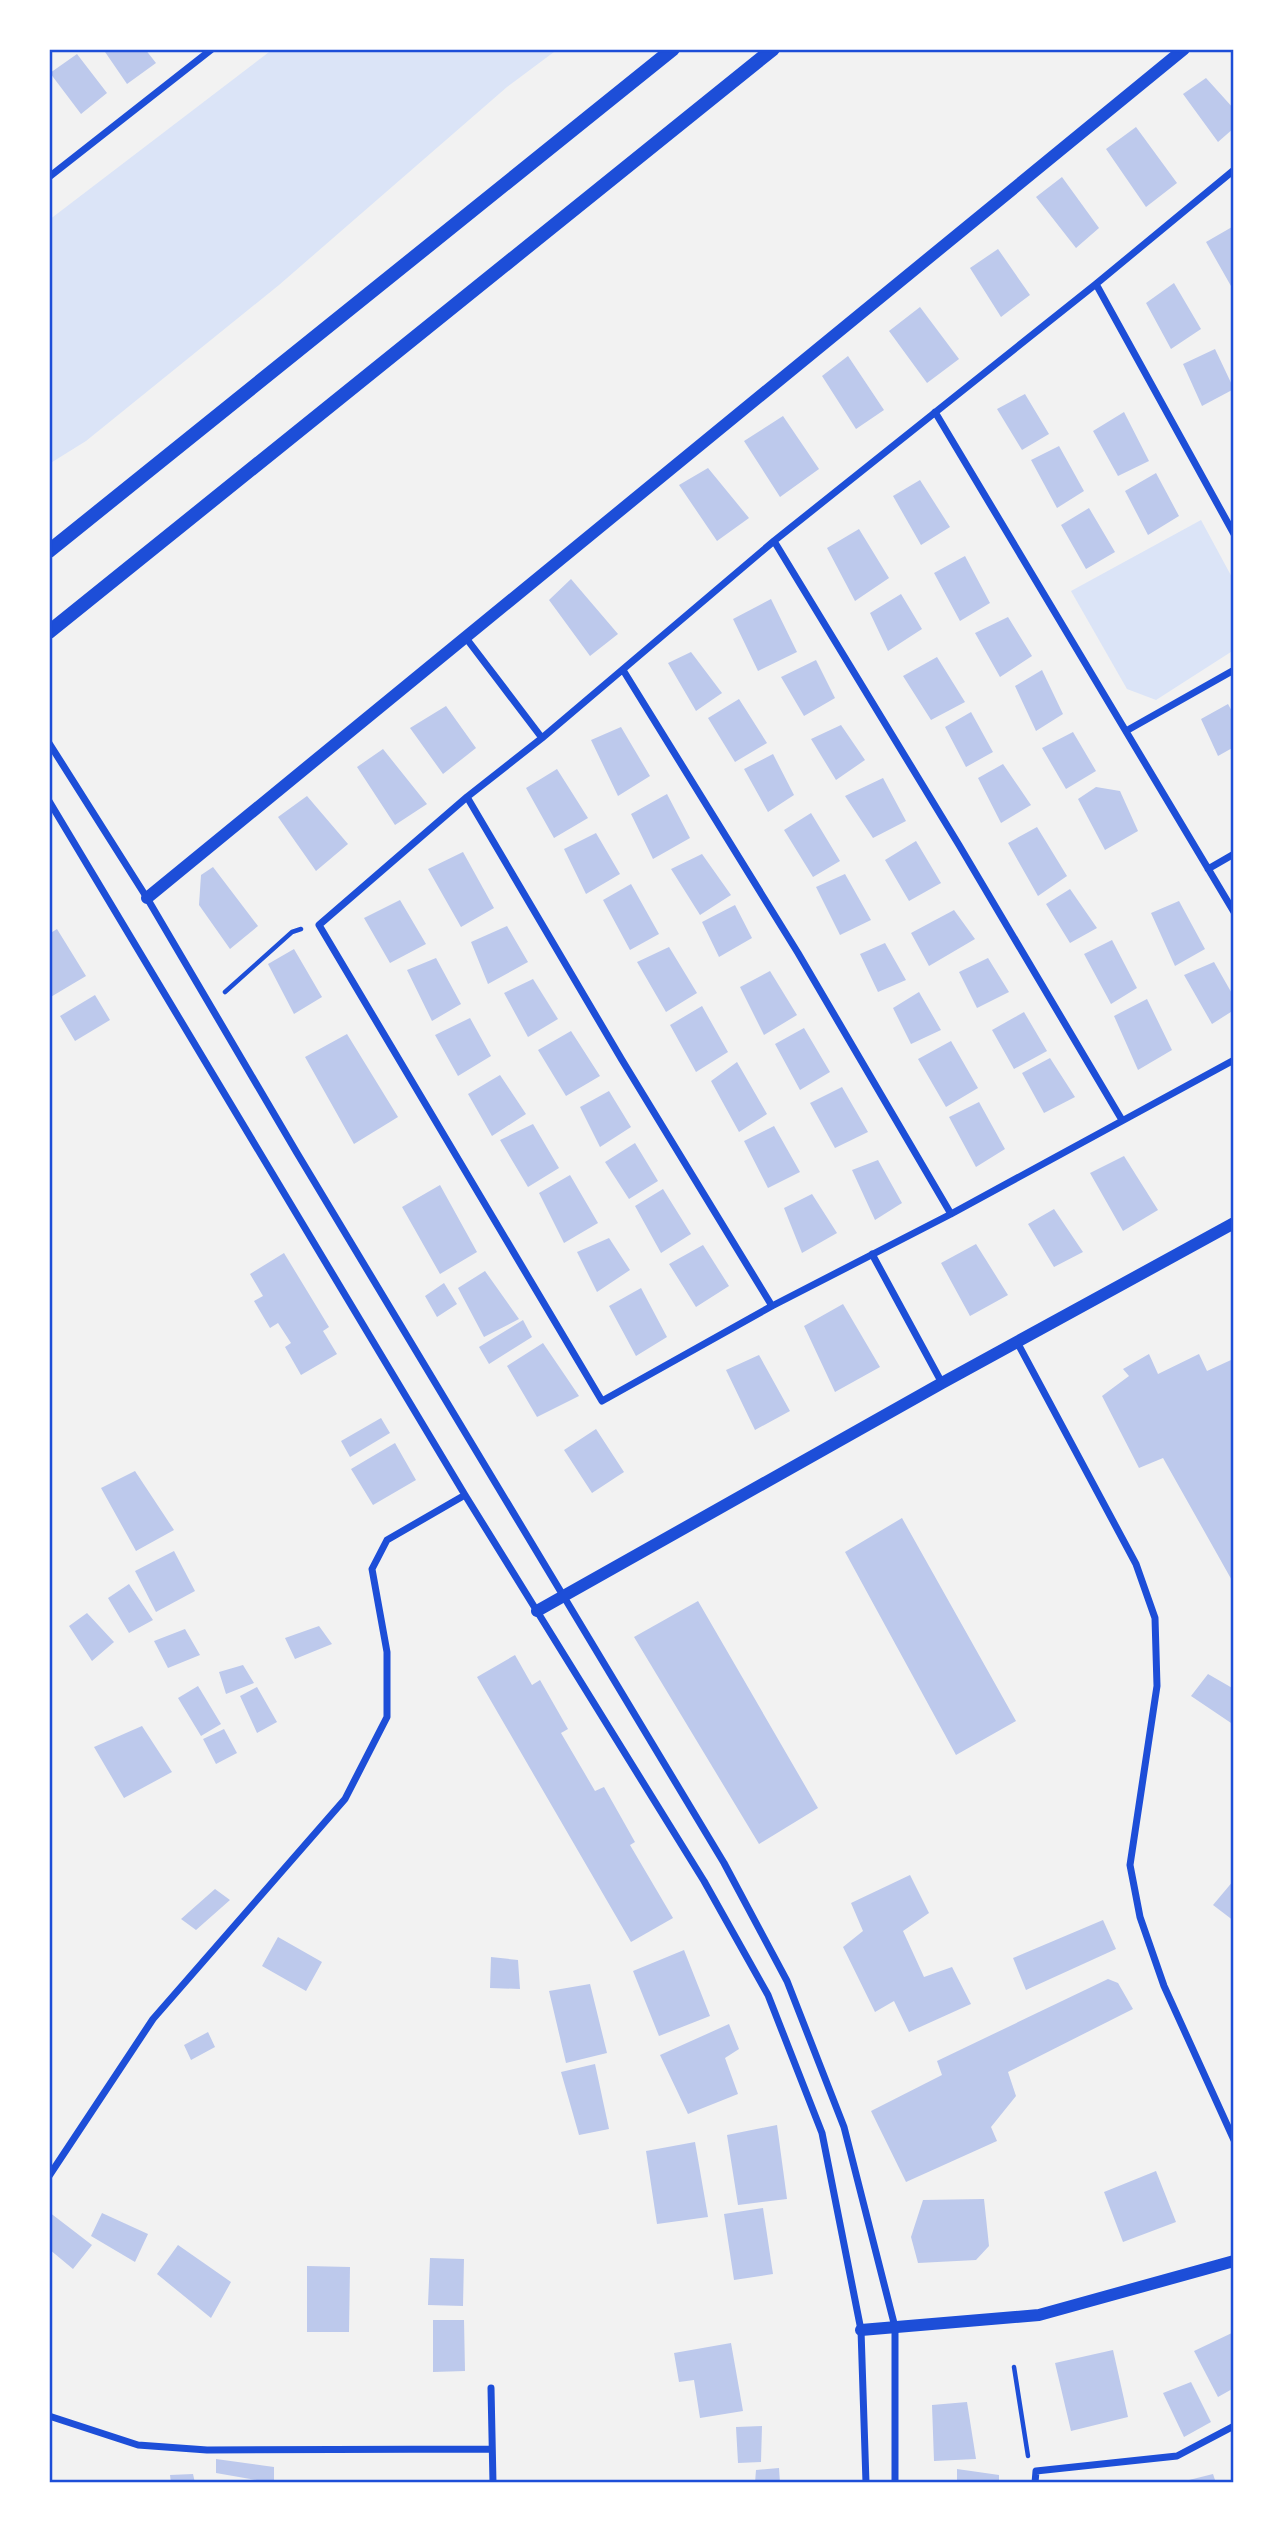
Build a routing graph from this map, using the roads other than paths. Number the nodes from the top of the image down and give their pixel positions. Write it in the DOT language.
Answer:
graph roads {
  1 [pos="212,49"];
  2 [pos="673,49"];
  3 [pos="772,49"];
  4 [pos="1184,49"];
  5 [pos="1234,170"];
  6 [pos="49,177"];
  7 [pos="1096,284"];
  8 [pos="935,412"];
  9 [pos="1234,534"];
  10 [pos="774,541"];
  11 [pos="49,551"];
  12 [pos="49,632"];
  13 [pos="466,638"];
  14 [pos="623,670"];
  15 [pos="1234,670"];
  16 [pos="1126,731"];
  17 [pos="542,738"];
  18 [pos="49,743"];
  19 [pos="467,797"];
  20 [pos="49,801"];
  21 [pos="1234,854"];
  22 [pos="1208,869"];
  23 [pos="146,898"];
  24 [pos="1234,912"];
  25 [pos="1234,1060"];
  26 [pos="1122,1120"];
  27 [pos="951,1214"];
  28 [pos="1234,1223"];
  29 [pos="872,1254"];
  30 [pos="772,1306"];
  31 [pos="1017,1342"];
  32 [pos="942,1383"];
  33 [pos="465,1495"];
  34 [pos="563,1597"];
  35 [pos="537,1611"];
  36 [pos="1234,2140"];
  37 [pos="49,2176"];
  38 [pos="1234,2262"];
  39 [pos="895,2327"];
  40 [pos="862,2330"];
  41 [pos="491,2388"];
  42 [pos="49,2416"];
  43 [pos="1234,2426"];
  44 [pos="492,2449"];
  45 [pos="493,2483"];
  46 [pos="866,2483"];
  47 [pos="895,2483"];
  48 [pos="1035,2483"];
  1 -- 6 [label="street"];
  2 -- 11 [label="main road"];
  3 -- 12 [label="main road"];
  4 -- 13 [label="street"];
  5 -- 7 [label="street"];
  7 -- 8 [label="street"];
  7 -- 9 [label="street"];
  8 -- 10 [label="street"];
  8 -- 16 [label="street"];
  10 -- 14 [label="street"];
  10 -- 26 [label="street"];
  13 -- 17 [label="street"];
  13 -- 23 [label="street"];
  14 -- 17 [label="street"];
  14 -- 27 [label="street"];
  15 -- 16 [label="street"];
  16 -- 22 [label="street"];
  17 -- 19 [label="street"];
  18 -- 23 [label="street"];
  19 -- 30 [label="street"];
  19 -- 30 [label="street"];
  20 -- 33 [label="street"];
  21 -- 22 [label="street"];
  22 -- 24 [label="street"];
  23 -- 34 [label="street"];
  25 -- 26 [label="street"];
  26 -- 27 [label="street"];
  27 -- 29 [label="street"];
  28 -- 31 [label="street"];
  29 -- 30 [label="street"];
  29 -- 32 [label="street"];
  31 -- 32 [label="street"];
  31 -- 36 [label="street"];
  32 -- 34 [label="street"];
  33 -- 35 [label="street"];
  33 -- 37 [label="street"];
  34 -- 35 [label="street"];
  34 -- 39 [label="street"];
  35 -- 40 [label="street"];
  38 -- 39 [label="street"];
  39 -- 40 [label="street"];
  39 -- 47 [label="street"];
  40 -- 46 [label="street"];
  41 -- 44 [label="street"];
  42 -- 44 [label="street"];
  43 -- 48 [label="street"];
  44 -- 45 [label="street"];
}
